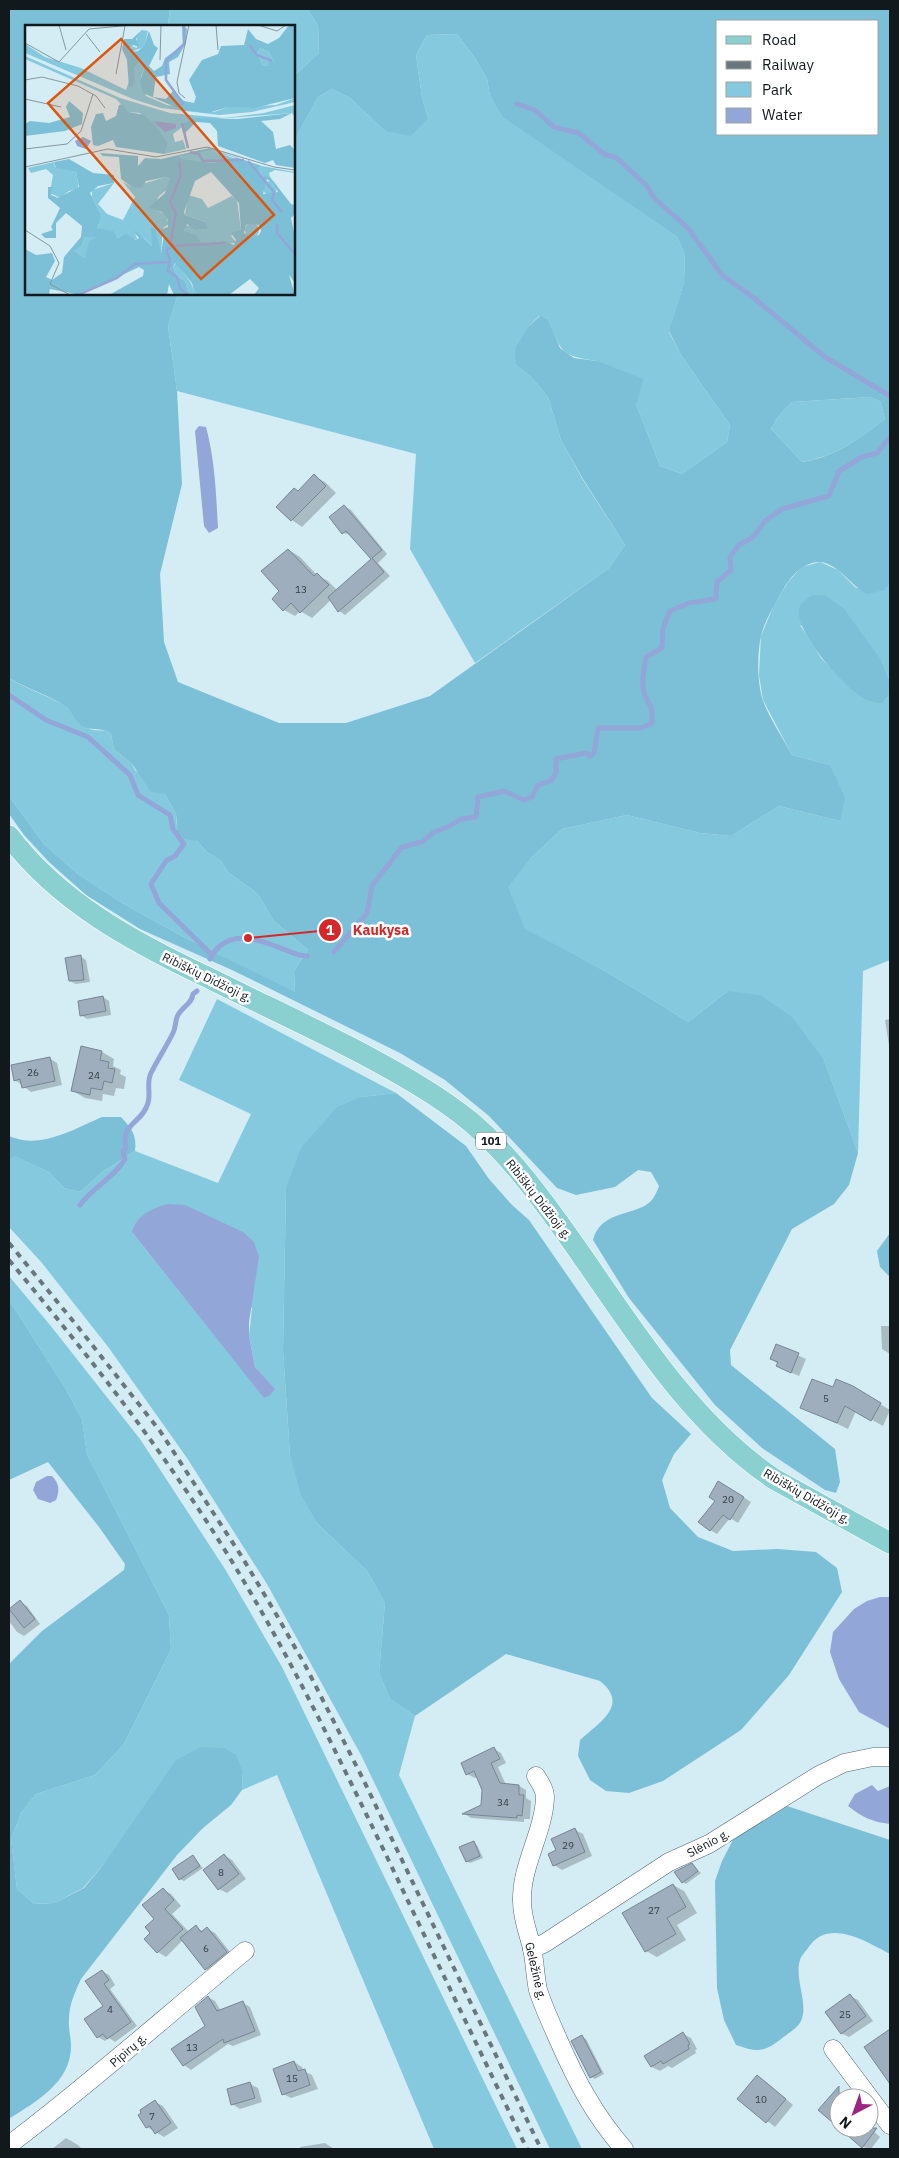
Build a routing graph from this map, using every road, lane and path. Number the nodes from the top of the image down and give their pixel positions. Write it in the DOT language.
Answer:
graph roads {
  1 [pos="9,836"];
  2 [pos="890,1543"];
  3 [pos="890,1757"];
  4 [pos="536,1776"];
  5 [pos="532,1949"];
  6 [pos="244,1951"];
  7 [pos="832,2049"];
  8 [pos="890,2125"];
  9 [pos="9,2145"];
  10 [pos="624,2149"];
  1 -- 2 [label="main road, Ribiškių Didžioji g. / 101"];
  3 -- 5 [label="street, Slėnio g."];
  4 -- 5 [label="street, Geležinė g."];
  5 -- 10 [label="street, Geležinė g."];
  6 -- 9 [label="street, Pipirų g."];
  7 -- 8 [label="street"];
}
